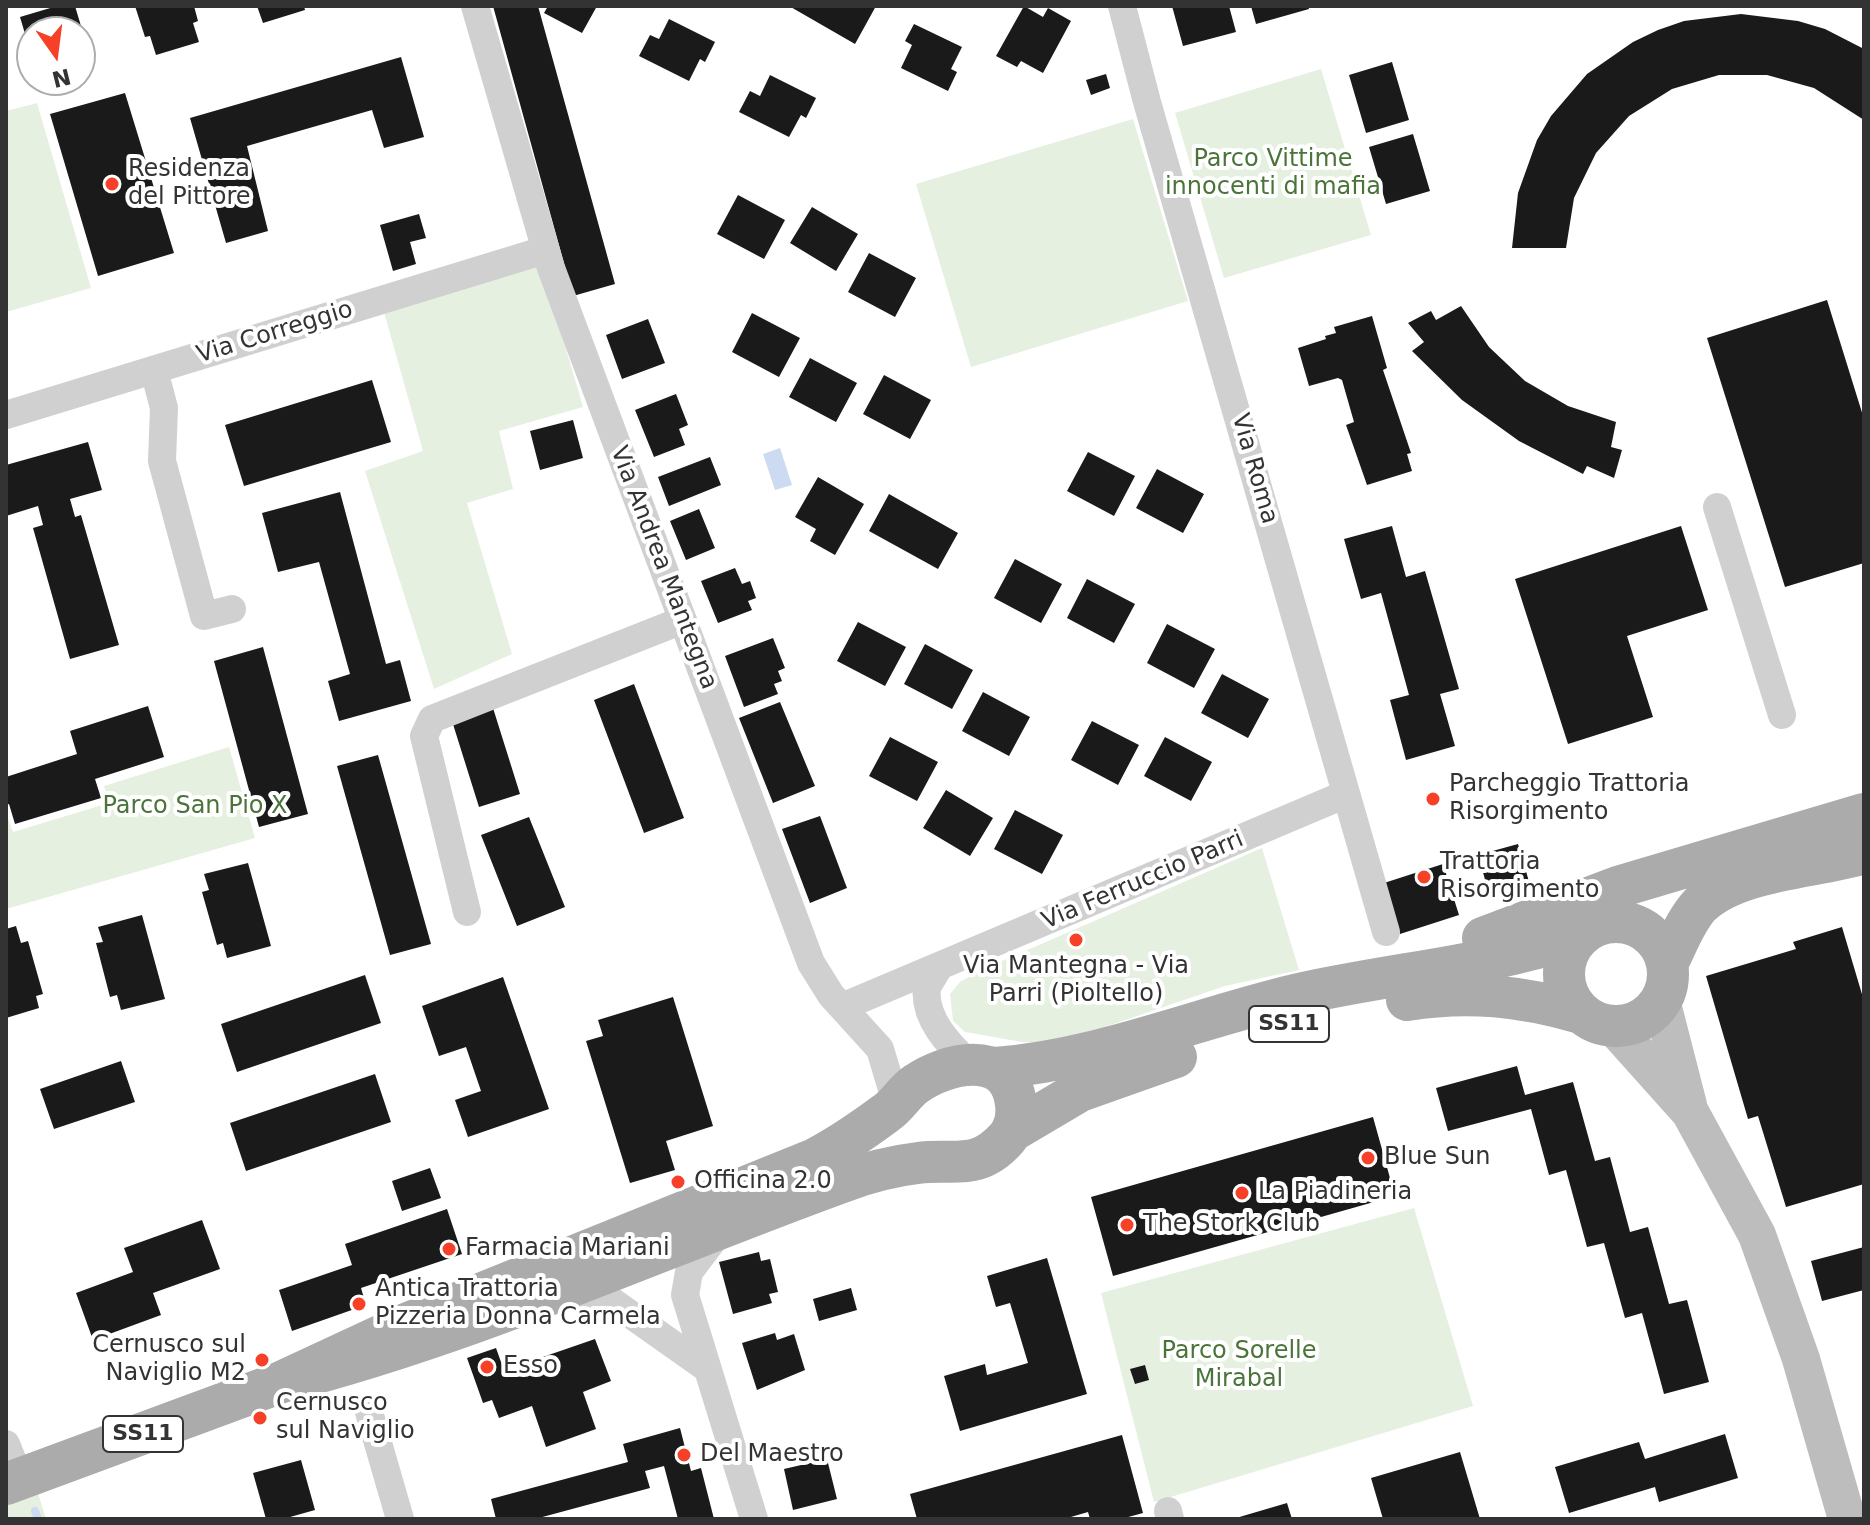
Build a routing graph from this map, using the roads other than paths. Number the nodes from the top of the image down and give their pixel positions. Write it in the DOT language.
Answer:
graph roads {
  1 [pos="475,6"];
  2 [pos="1122,6"];
  3 [pos="545,250"];
  4 [pos="154,370"];
  5 [pos="6,415"];
  6 [pos="1717,507"];
  7 [pos="232,609"];
  8 [pos="683,620"];
  9 [pos="1782,715"];
  10 [pos="1346,794"];
  11 [pos="1864,814"];
  12 [pos="1804,832"];
  13 [pos="1864,853"];
  14 [pos="467,912"];
  15 [pos="1622,921"];
  16 [pos="1386,932"];
  17 [pos="1580,935"];
  18 [pos="939,967"];
  19 [pos="1664,982"];
  20 [pos="1334,987"];
  21 [pos="842,1007"];
  22 [pos="1597,1019"];
  23 [pos="983,1066"];
  24 [pos="897,1106"];
  25 [pos="1690,1112"];
  26 [pos="1014,1130"];
  27 [pos="922,1162"];
  28 [pos="723,1227"];
  29 [pos="550,1292"];
  30 [pos="705,1367"];
  31 [pos="279,1383"];
  32 [pos="369,1412"];
  33 [pos="11,1469"];
  34 [pos="400,1519"];
  35 [pos="754,1519"];
  36 [pos="1847,1519"];
  1 -- 3 [label="street, Via Andrea Mantegna"];
  2 -- 10 [label="street, Via Roma"];
  3 -- 4 [label="street, Via Correggio"];
  3 -- 8 [label="street, Via Andrea Mantegna"];
  4 -- 5 [label="street, Via Correggio"];
  4 -- 7 [label="street"];
  6 -- 9 [label="street"];
  8 -- 14 [label="street"];
  8 -- 21 [label="street, Via Andrea Mantegna"];
  10 -- 16 [label="street, Via Roma"];
  10 -- 18 [label="street, Via Ferruccio Parri"];
  11 -- 12 [label="main road, SS11"];
  12 -- 15 [label="main road, SS11"];
  12 -- 20 [label="main road, SS11"];
  13 -- 19 [label="main road"];
  15 -- 17 [label="main road, SS11"];
  15 -- 19 [label="main road"];
  17 -- 20 [label="main road, SS11"];
  17 -- 22 [label="main road"];
  18 -- 21 [label="street, Via Ferruccio Parri"];
  18 -- 23 [label="street"];
  19 -- 22 [label="main road"];
  19 -- 25 [label="street"];
  20 -- 23 [label="main road, SS11"];
  21 -- 24 [label="street, Via Andrea Mantegna"];
  22 -- 25 [label="street"];
  22 -- 26 [label="main road, SS11"];
  23 -- 24 [label="main road, SS11"];
  23 -- 26 [label="main road"];
  24 -- 27 [label="main road"];
  24 -- 31 [label="main road, SS11"];
  25 -- 36 [label="street"];
  26 -- 27 [label="main road, SS11"];
  27 -- 28 [label="main road, SS11"];
  28 -- 29 [label="main road, SS11"];
  28 -- 30 [label="street"];
  29 -- 30 [label="street"];
  29 -- 31 [label="main road, SS11"];
  30 -- 35 [label="street"];
  31 -- 33 [label="main road, SS11"];
  32 -- 34 [label="street"];
}
